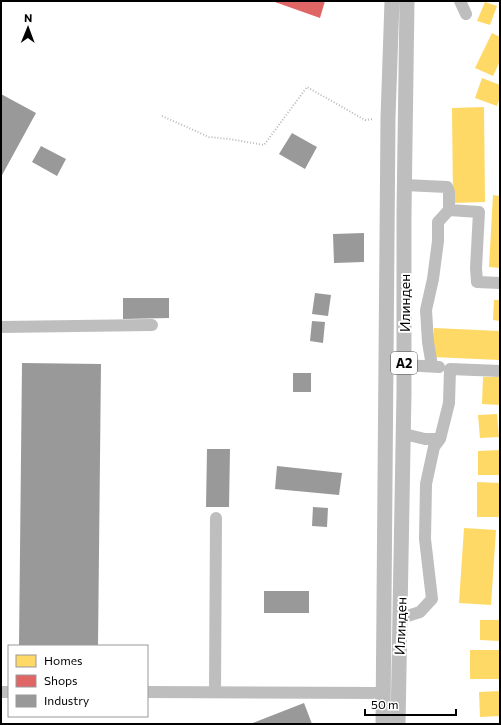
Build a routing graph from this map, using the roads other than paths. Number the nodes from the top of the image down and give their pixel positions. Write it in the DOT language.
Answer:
graph roads {
  1 [pos="392,1"];
  2 [pos="407,1"];
  3 [pos="460,1"];
  4 [pos="466,14"];
  5 [pos="404,185"];
  6 [pos="449,210"];
  7 [pos="500,283"];
  8 [pos="152,325"];
  9 [pos="1,327"];
  10 [pos="404,366"];
  11 [pos="432,366"];
  12 [pos="450,369"];
  13 [pos="500,371"];
  14 [pos="404,434"];
  15 [pos="440,439"];
  16 [pos="216,518"];
  17 [pos="400,618"];
  18 [pos="148,692"];
  19 [pos="215,692"];
  20 [pos="383,693"];
  21 [pos="383,724"];
  22 [pos="398,724"];
  1 -- 20 [label="main road, Илинден / A2"];
  2 -- 5 [label="main road, Илинден / A2"];
  3 -- 4 [label="street"];
  5 -- 6 [label="street"];
  5 -- 10 [label="main road, Илинден / A2"];
  6 -- 7 [label="street"];
  6 -- 11 [label="street"];
  8 -- 9 [label="street"];
  10 -- 11 [label="street"];
  10 -- 14 [label="main road, Илинден / A2"];
  11 -- 12 [label="street"];
  12 -- 13 [label="street"];
  12 -- 15 [label="street"];
  14 -- 15 [label="street"];
  14 -- 17 [label="main road, Илинден / A2"];
  15 -- 17 [label="street"];
  16 -- 19 [label="street"];
  17 -- 22 [label="main road, Илинден / A2"];
  18 -- 19 [label="street"];
  19 -- 20 [label="street"];
  20 -- 21 [label="main road, Илинден / A2"];
}
